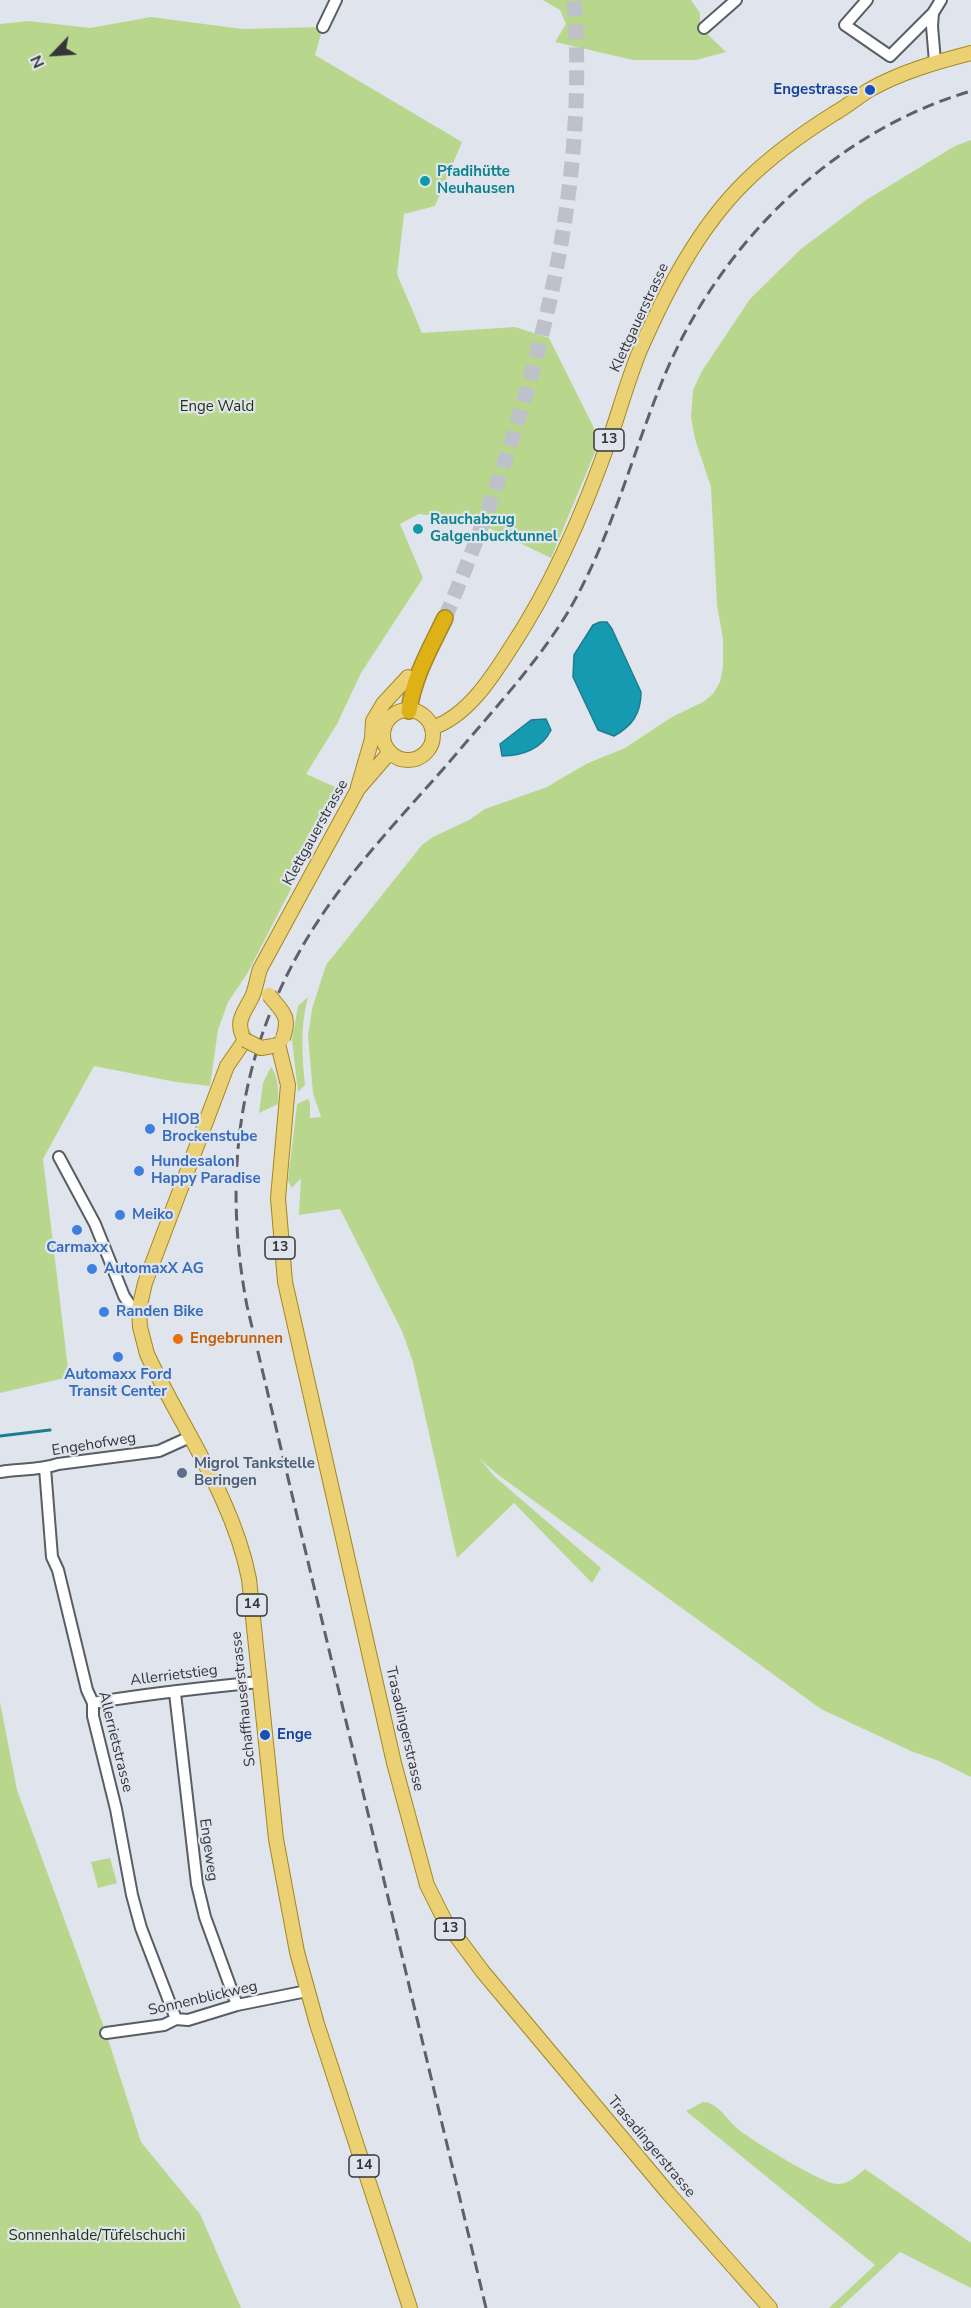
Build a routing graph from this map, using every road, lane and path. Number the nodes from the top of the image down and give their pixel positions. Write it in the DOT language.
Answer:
graph roads {
  1 [pos="336,0"];
  2 [pos="736,0"];
  3 [pos="867,0"];
  4 [pos="941,0"];
  5 [pos="933,13"];
  6 [pos="323,27"];
  7 [pos="704,28"];
  8 [pos="971,52"];
  9 [pos="935,62"];
  10 [pos="445,618"];
  11 [pos="424,662"];
  12 [pos="408,678"];
  13 [pos="409,711"];
  14 [pos="432,728"];
  15 [pos="390,752"];
  16 [pos="358,789"];
  17 [pos="279,936"];
  18 [pos="243,1036"];
  19 [pos="278,1043"];
  20 [pos="59,1157"];
  21 [pos="139,1309"];
  22 [pos="190,1437"];
  23 [pos="45,1468"];
  24 [pos="0,1472"];
  25 [pos="259,1682"];
  26 [pos="175,1693"];
  27 [pos="93,1703"];
  28 [pos="307,1990"];
  29 [pos="237,2005"];
  30 [pos="176,2019"];
  31 [pos="106,2033"];
  32 [pos="410,2308"];
  33 [pos="770,2308"];
  1 -- 6 [label="street"];
  2 -- 7 [label="street"];
  3 -- 5 [label="street"];
  4 -- 5 [label="street"];
  5 -- 9 [label="street"];
  8 -- 9 [label="main road, Klettgauerstrasse / 13"];
  9 -- 14 [label="main road, Klettgauerstrasse / 13"];
  10 -- 11 [label="highway"];
  11 -- 12 [label="highway"];
  11 -- 13 [label="highway"];
  12 -- 16 [label="main road"];
  13 -- 14 [label="main road"];
  13 -- 15 [label="main road"];
  14 -- 15 [label="main road"];
  15 -- 16 [label="main road, Klettgauerstrasse / 13"];
  16 -- 17 [label="main road, Klettgauerstrasse / 13"];
  17 -- 18 [label="main road, Klettgauerstrasse / 13"];
  17 -- 19 [label="main road, Klettgauerstrasse / 13, bridge"];
  18 -- 19 [label="main road, bridge"];
  18 -- 21 [label="main road, Schaffhauserstrasse / 14"];
  19 -- 33 [label="main road, Trasadingerstrasse / 13"];
  20 -- 21 [label="street"];
  21 -- 22 [label="main road, Schaffhauserstrasse / 14"];
  22 -- 23 [label="street, Engehofweg"];
  22 -- 25 [label="main road, Schaffhauserstrasse / 14"];
  23 -- 24 [label="street, Engehofweg"];
  23 -- 27 [label="street, Allerrietstrasse"];
  25 -- 26 [label="street, Allerrietstieg"];
  25 -- 28 [label="main road, Schaffhauserstrasse / 14"];
  26 -- 27 [label="street, Allerrietstieg"];
  26 -- 29 [label="street, Engeweg"];
  27 -- 30 [label="street, Allerrietstrasse"];
  28 -- 29 [label="street, Sonnenblickweg"];
  28 -- 32 [label="main road, Schaffhauserstrasse / 14"];
  29 -- 30 [label="street, Sonnenblickweg"];
  30 -- 31 [label="street, Sonnenblickweg"];
}
